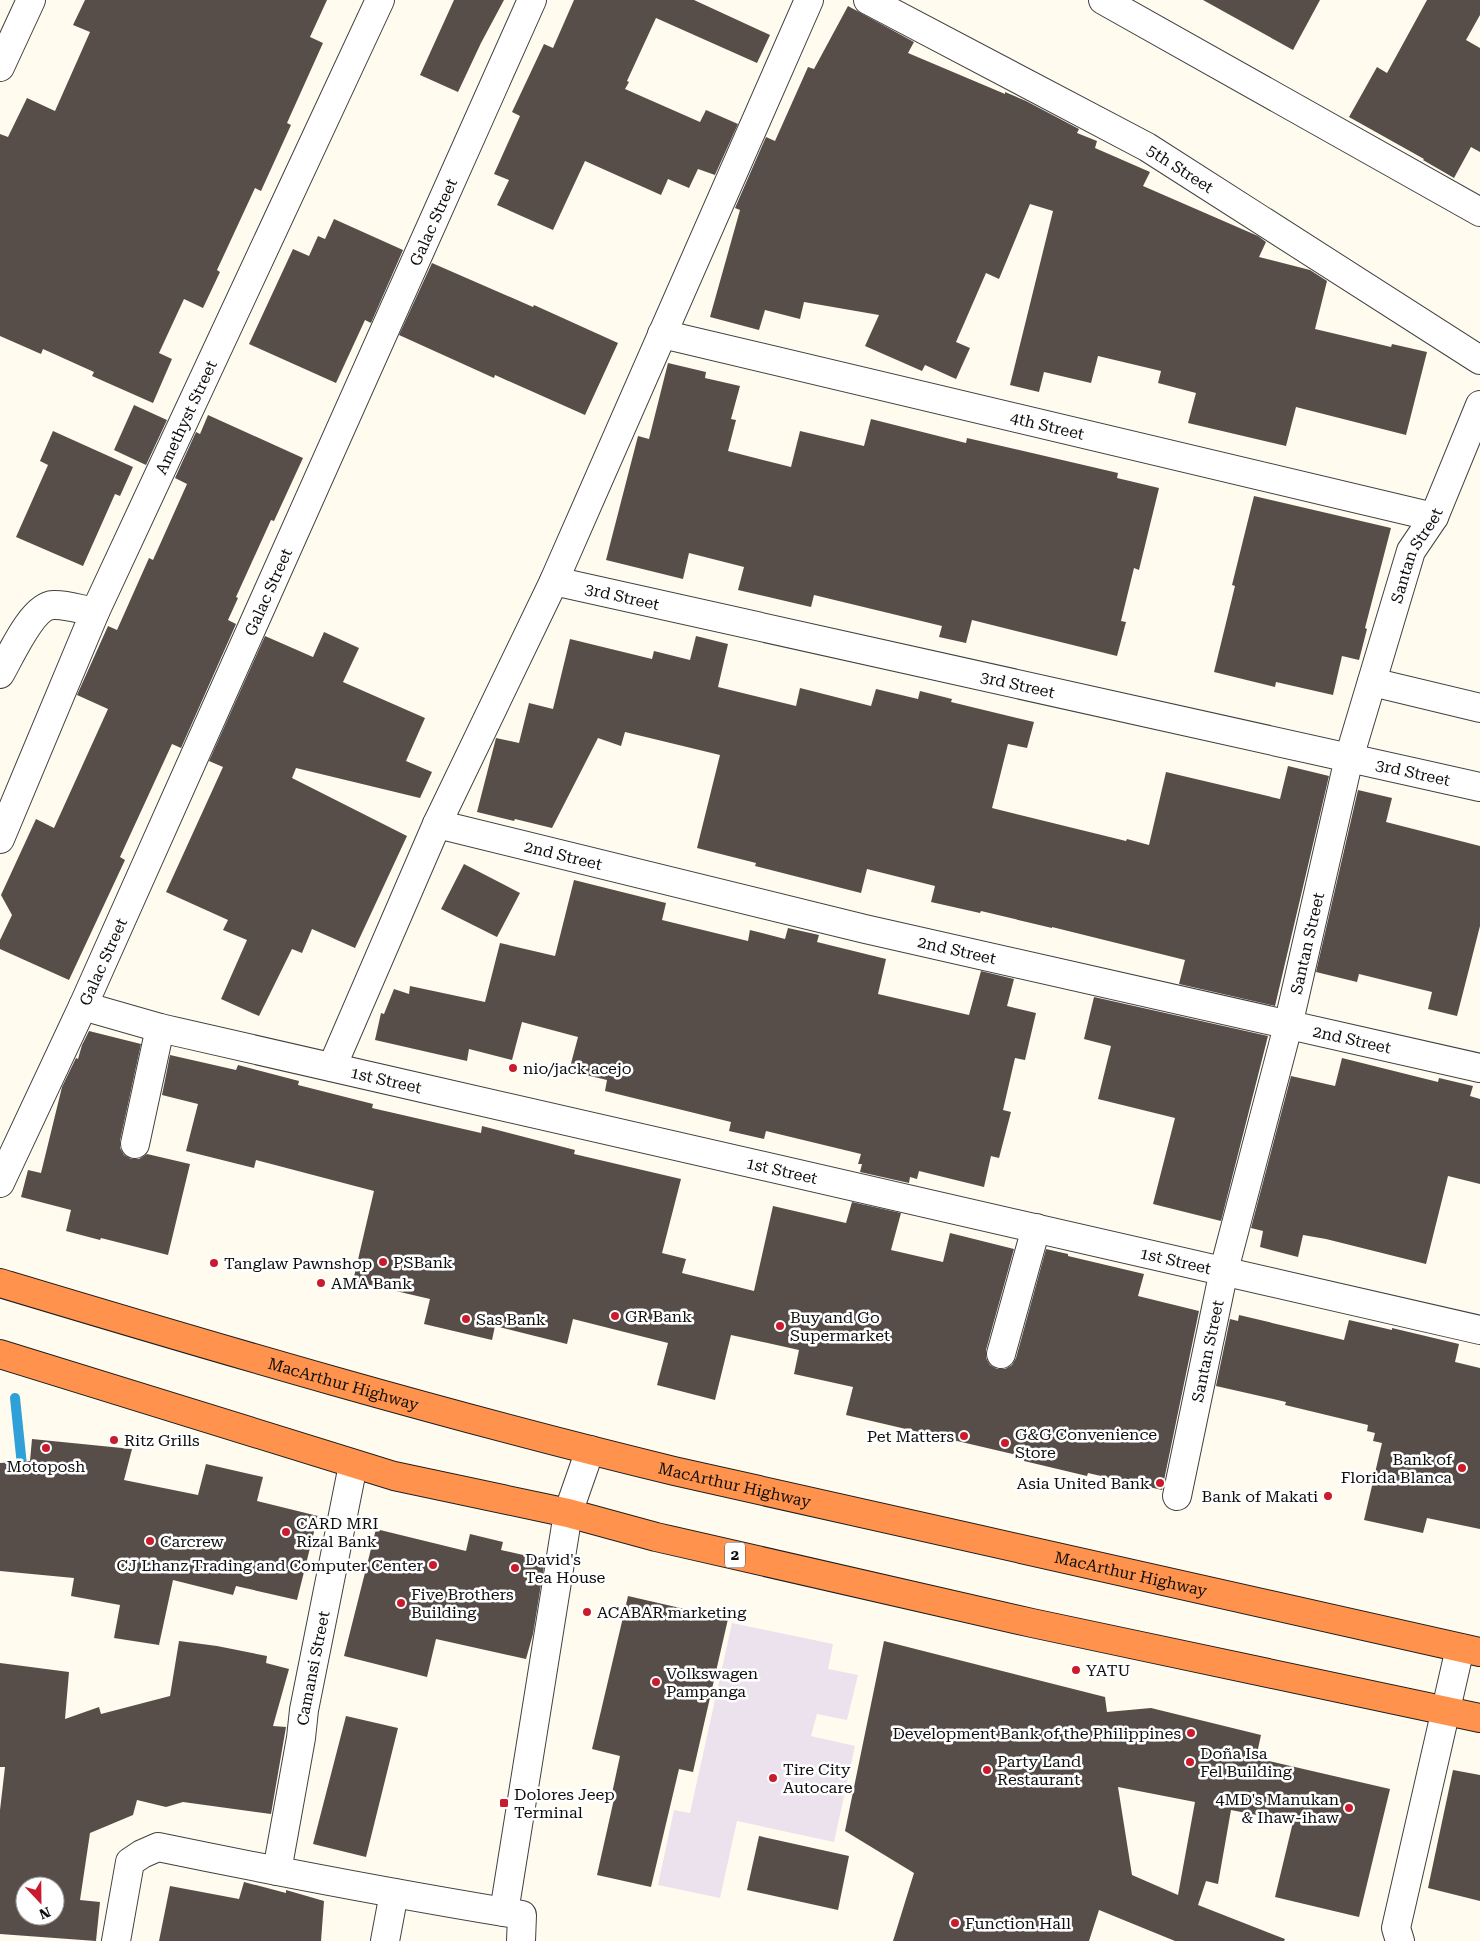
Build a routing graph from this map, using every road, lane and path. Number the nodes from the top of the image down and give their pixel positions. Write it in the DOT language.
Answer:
graph roads {
  1 [pos="30,0"];
  2 [pos="380,0"];
  3 [pos="532,0"];
  4 [pos="809,0"];
  5 [pos="868,0"];
  6 [pos="1103,0"];
  7 [pos="0,67"];
  8 [pos="1480,212"];
  9 [pos="662,334"];
  10 [pos="1480,360"];
  11 [pos="1480,405"];
  12 [pos="1434,516"];
  13 [pos="554,581"];
  14 [pos="95,612"];
  15 [pos="0,674"];
  16 [pos="1372,682"];
  17 [pos="1480,708"];
  18 [pos="1349,758"];
  19 [pos="1480,787"];
  20 [pos="437,824"];
  21 [pos="0,838"];
  22 [pos="83,1006"];
  23 [pos="1288,1026"];
  24 [pos="160,1028"];
  25 [pos="332,1067"];
  26 [pos="1480,1068"];
  27 [pos="135,1144"];
  28 [pos="0,1183"];
  29 [pos="1036,1228"];
  30 [pos="1224,1270"];
  31 [pos="0,1284"];
  32 [pos="1480,1330"];
  33 [pos="0,1354"];
  34 [pos="1001,1354"];
  35 [pos="590,1450"];
  36 [pos="353,1465"];
  37 [pos="1177,1496"];
  38 [pos="568,1513"];
  39 [pos="1470,1650"];
  40 [pos="1445,1710"];
  41 [pos="1480,1718"];
  42 [pos="278,1871"];
  43 [pos="394,1893"];
  44 [pos="504,1912"];
  45 [pos="116,1941"];
  46 [pos="385,1941"];
  47 [pos="521,1941"];
  48 [pos="1400,1941"];
  1 -- 7 [label="street"];
  2 -- 14 [label="street, Amethyst Street"];
  3 -- 22 [label="street, Galac Street"];
  4 -- 9 [label="street"];
  5 -- 10 [label="street, 5th Street"];
  6 -- 8 [label="street"];
  9 -- 12 [label="street, 4th Street"];
  9 -- 13 [label="street"];
  11 -- 12 [label="street, Santan Street"];
  12 -- 16 [label="street, Santan Street"];
  13 -- 18 [label="street, 3rd Street"];
  13 -- 20 [label="street"];
  14 -- 15 [label="street"];
  14 -- 21 [label="street, Amethyst Street"];
  16 -- 17 [label="street"];
  16 -- 18 [label="street, Santan Street"];
  18 -- 19 [label="street, 3rd Street"];
  18 -- 23 [label="street, Santan Street"];
  20 -- 23 [label="street, 2nd Street"];
  20 -- 25 [label="street"];
  22 -- 24 [label="street, 1st Street"];
  22 -- 28 [label="street, Galac Street"];
  23 -- 26 [label="street, 2nd Street"];
  23 -- 30 [label="street, Santan Street"];
  24 -- 25 [label="street, 1st Street"];
  24 -- 27 [label="street"];
  25 -- 29 [label="street, 1st Street"];
  29 -- 30 [label="street, 1st Street"];
  29 -- 34 [label="street"];
  30 -- 32 [label="street, 1st Street"];
  30 -- 37 [label="street, Santan Street"];
  31 -- 35 [label="highway, MacArthur Highway"];
  33 -- 36 [label="highway, 2"];
  35 -- 38 [label="street"];
  35 -- 39 [label="highway, MacArthur Highway"];
  36 -- 38 [label="highway, 2"];
  36 -- 42 [label="street, Camansi Street"];
  38 -- 40 [label="highway, 2"];
  38 -- 44 [label="street"];
  39 -- 40 [label="street"];
  40 -- 41 [label="highway, 2"];
  40 -- 48 [label="street"];
  42 -- 43 [label="street"];
  42 -- 45 [label="street"];
  43 -- 44 [label="street"];
  43 -- 46 [label="street"];
  44 -- 47 [label="street"];
}
